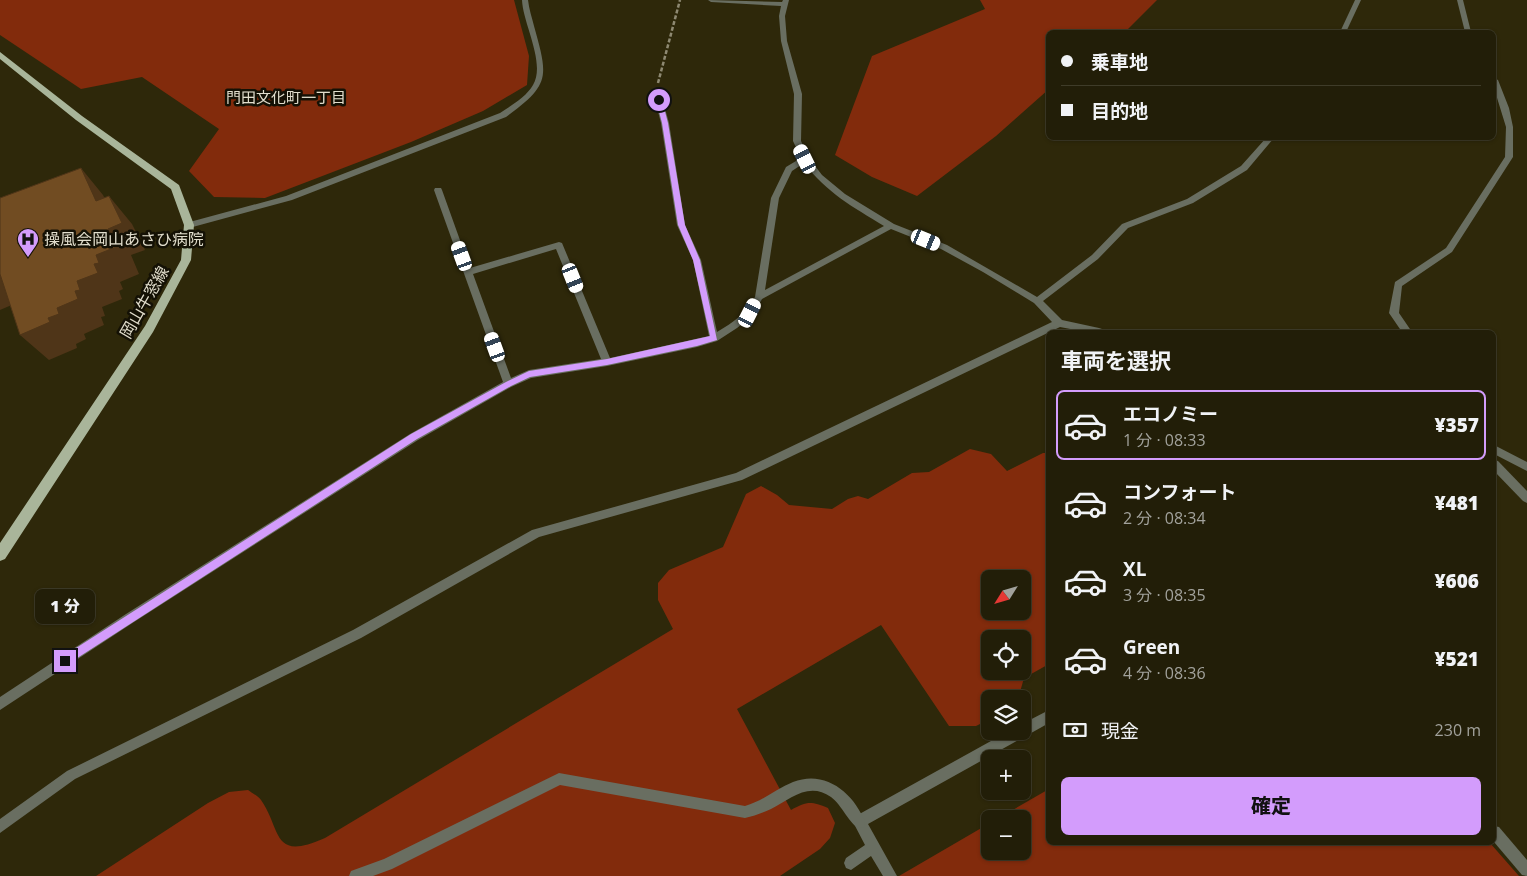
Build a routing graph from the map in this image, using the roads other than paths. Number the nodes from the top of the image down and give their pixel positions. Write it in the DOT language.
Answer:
graph roads {
  1 [pos="525,0"];
  2 [pos="711,0"];
  3 [pos="1358,0"];
  4 [pos="1460,0"];
  5 [pos="785,2"];
  6 [pos="1344,30"];
  7 [pos="1468,30"];
  8 [pos="0,55"];
  9 [pos="1496,85"];
  10 [pos="659,100"];
  11 [pos="1268,140"];
  12 [pos="805,159"];
  13 [pos="438,190"];
  14 [pos="189,225"];
  15 [pos="891,226"];
  16 [pos="468,272"];
  17 [pos="759,297"];
  18 [pos="1036,301"];
  19 [pos="1059,323"];
  20 [pos="1090,330"];
  21 [pos="1406,330"];
  22 [pos="714,338"];
  23 [pos="607,362"];
  24 [pos="508,384"];
  25 [pos="1496,451"];
  26 [pos="1496,466"];
  27 [pos="1527,467"];
  28 [pos="1527,498"];
  29 [pos="0,555"];
  30 [pos="0,704"];
  31 [pos="1046,718"];
  32 [pos="1031,726"];
  33 [pos="1006,740"];
  34 [pos="859,822"];
  35 [pos="0,827"];
  36 [pos="1496,834"];
  37 [pos="873,847"];
  38 [pos="851,863"];
  39 [pos="1527,870"];
  40 [pos="356,876"];
  41 [pos="890,876"];
  1 -- 14 [label="street"];
  2 -- 5 [label="street"];
  3 -- 6 [label="street"];
  4 -- 7 [label="street"];
  5 -- 12 [label="street"];
  8 -- 14 [label="main road, 岡山牛窓線"];
  9 -- 21 [label="street"];
  10 -- 22 [label="street"];
  11 -- 18 [label="street"];
  12 -- 15 [label="street"];
  12 -- 17 [label="street"];
  13 -- 16 [label="street"];
  14 -- 29 [label="main road, 岡山牛窓線"];
  15 -- 17 [label="street"];
  15 -- 18 [label="street"];
  16 -- 23 [label="street"];
  16 -- 24 [label="street"];
  17 -- 22 [label="street"];
  18 -- 19 [label="street"];
  19 -- 20 [label="street"];
  19 -- 35 [label="street"];
  22 -- 23 [label="street"];
  23 -- 24 [label="street"];
  24 -- 30 [label="street"];
  25 -- 27 [label="street"];
  26 -- 28 [label="street"];
  31 -- 32 [label="street"];
  33 -- 34 [label="street"];
  34 -- 37 [label="street"];
  34 -- 40 [label="street"];
  36 -- 39 [label="street"];
  37 -- 38 [label="street"];
  37 -- 41 [label="street"];
}
